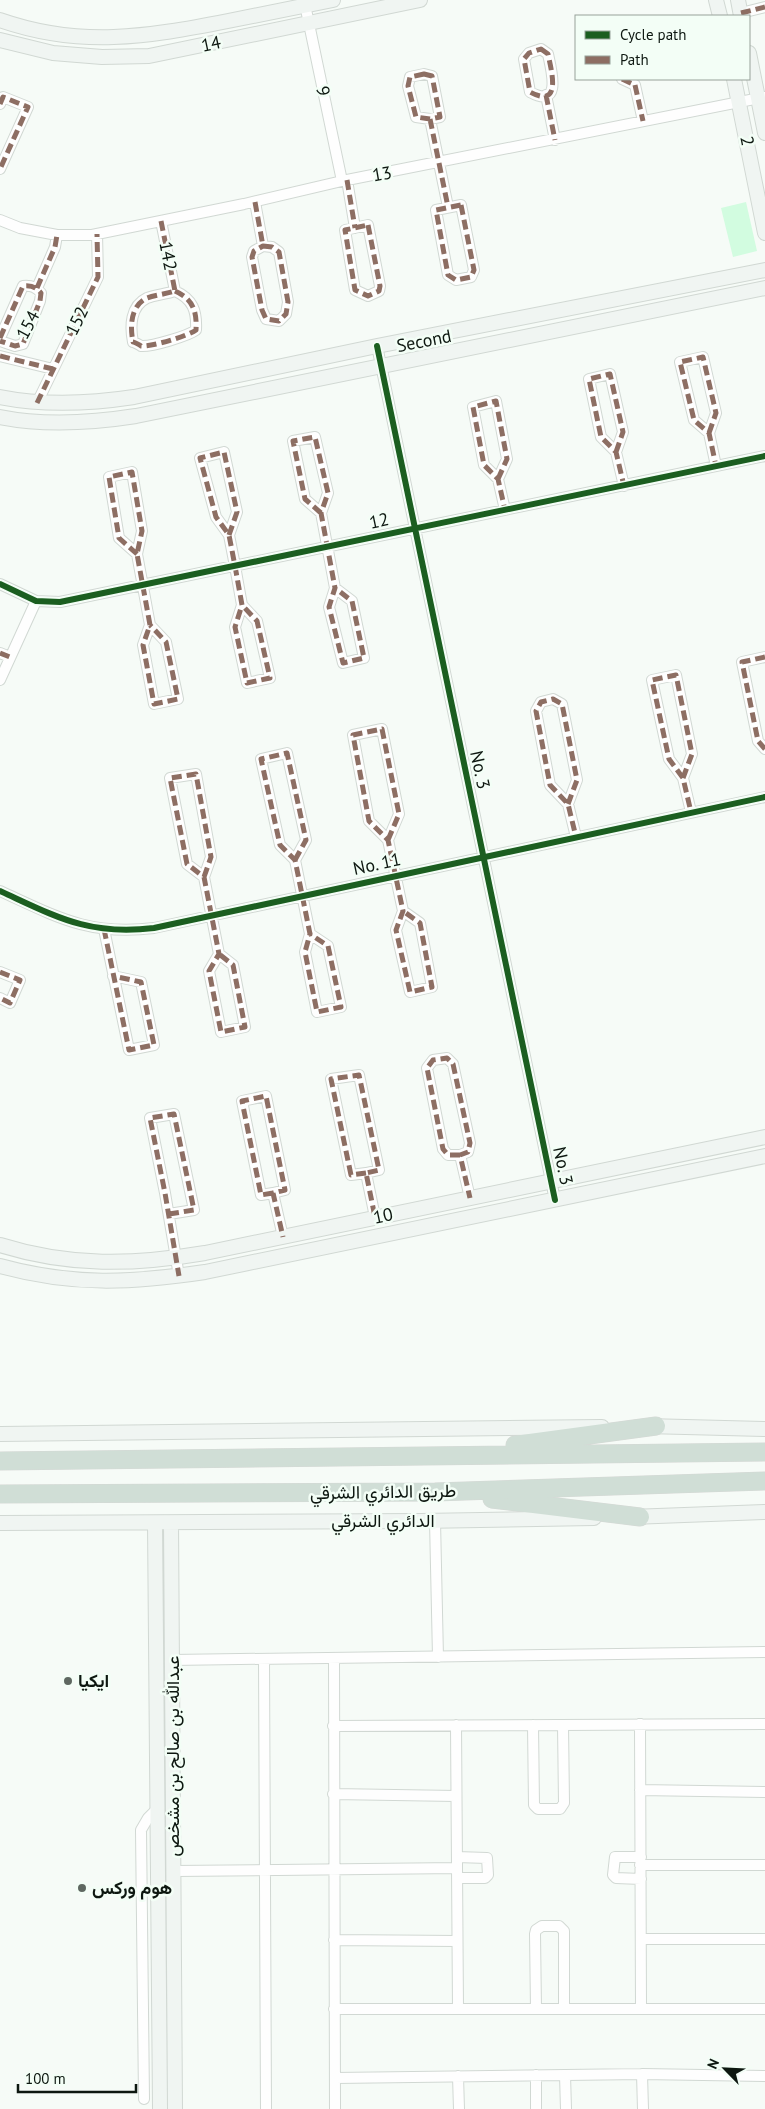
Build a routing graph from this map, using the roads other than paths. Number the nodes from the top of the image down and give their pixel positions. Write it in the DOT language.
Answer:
graph roads {
  1 [pos="333,0"];
  2 [pos="420,0"];
  3 [pos="716,0"];
  4 [pos="305,3"];
  5 [pos="765,7"];
  6 [pos="740,10"];
  7 [pos="720,15"];
  8 [pos="0,20"];
  9 [pos="308,23"];
  10 [pos="0,40"];
  11 [pos="750,57"];
  12 [pos="734,80"];
  13 [pos="638,82"];
  14 [pos="546,95"];
  15 [pos="761,97"];
  16 [pos="739,101"];
  17 [pos="0,104"];
  18 [pos="430,119"];
  19 [pos="643,121"];
  20 [pos="765,133"];
  21 [pos="555,140"];
  22 [pos="440,162"];
  23 [pos="0,169"];
  24 [pos="345,181"];
  25 [pos="255,202"];
  26 [pos="448,207"];
  27 [pos="0,220"];
  28 [pos="161,221"];
  29 [pos="355,228"];
  30 [pos="765,233"];
  31 [pos="97,234"];
  32 [pos="57,235"];
  33 [pos="263,246"];
  34 [pos="765,270"];
  35 [pos="37,288"];
  36 [pos="765,288"];
  37 [pos="175,291"];
  38 [pos="0,339"];
  39 [pos="377,346"];
  40 [pos="0,356"];
  41 [pos="381,365"];
  42 [pos="53,369"];
  43 [pos="0,397"];
  44 [pos="36,403"];
  45 [pos="0,417"];
  46 [pos="709,433"];
  47 [pos="616,452"];
  48 [pos="765,456"];
  49 [pos="716,466"];
  50 [pos="498,479"];
  51 [pos="624,486"];
  52 [pos="505,510"];
  53 [pos="321,513"];
  54 [pos="415,529"];
  55 [pos="229,535"];
  56 [pos="328,547"];
  57 [pos="137,554"];
  58 [pos="235,566"];
  59 [pos="0,584"];
  60 [pos="143,585"];
  61 [pos="335,588"];
  62 [pos="36,600"];
  63 [pos="242,606"];
  64 [pos="150,625"];
  65 [pos="0,653"];
  66 [pos="10,657"];
  67 [pos="765,657"];
  68 [pos="0,680"];
  69 [pos="765,749"];
  70 [pos="683,778"];
  71 [pos="765,797"];
  72 [pos="568,804"];
  73 [pos="691,812"];
  74 [pos="576,837"];
  75 [pos="388,840"];
  76 [pos="483,857"];
  77 [pos="295,860"];
  78 [pos="395,875"];
  79 [pos="204,877"];
  80 [pos="0,891"];
  81 [pos="302,896"];
  82 [pos="403,911"];
  83 [pos="211,916"];
  84 [pos="104,929"];
  85 [pos="310,934"];
  86 [pos="219,954"];
  87 [pos="0,972"];
  88 [pos="113,976"];
  89 [pos="0,998"];
  90 [pos="765,1137"];
  91 [pos="460,1155"];
  92 [pos="765,1156"];
  93 [pos="366,1173"];
  94 [pos="551,1181"];
  95 [pos="273,1193"];
  96 [pos="470,1198"];
  97 [pos="555,1200"];
  98 [pos="169,1214"];
  99 [pos="374,1218"];
  100 [pos="283,1237"];
  101 [pos="0,1245"];
  102 [pos="176,1258"];
  103 [pos="0,1266"];
  104 [pos="179,1276"];
  105 [pos="656,1426"];
  106 [pos="765,1429"];
  107 [pos="0,1434"];
  108 [pos="765,1452"];
  109 [pos="443,1455"];
  110 [pos="0,1461"];
  111 [pos="765,1482"];
  112 [pos="434,1492"];
  113 [pos="0,1494"];
  114 [pos="765,1512"];
  115 [pos="640,1517"];
  116 [pos="435,1521"];
  117 [pos="0,1523"];
  118 [pos="155,1523"];
  119 [pos="171,1523"];
  120 [pos="765,1652"];
  121 [pos="438,1656"];
  122 [pos="334,1658"];
  123 [pos="264,1659"];
  124 [pos="172,1660"];
  125 [pos="640,1724"];
  126 [pos="765,1724"];
  127 [pos="456,1725"];
  128 [pos="533,1725"];
  129 [pos="563,1725"];
  130 [pos="333,1726"];
  131 [pos="640,1790"];
  132 [pos="765,1792"];
  133 [pos="333,1794"];
  134 [pos="456,1796"];
  135 [pos="158,1809"];
  136 [pos="457,1857"];
  137 [pos="641,1861"];
  138 [pos="765,1865"];
  139 [pos="333,1869"];
  140 [pos="265,1870"];
  141 [pos="174,1871"];
  142 [pos="457,1873"];
  143 [pos="641,1879"];
  144 [pos="641,1939"];
  145 [pos="765,1939"];
  146 [pos="334,1940"];
  147 [pos="457,1941"];
  148 [pos="334,2008"];
  149 [pos="458,2008"];
  150 [pos="536,2009"];
  151 [pos="564,2009"];
  152 [pos="641,2009"];
  153 [pos="765,2009"];
  154 [pos="642,2074"];
  155 [pos="536,2075"];
  156 [pos="565,2075"];
  157 [pos="458,2076"];
  158 [pos="765,2076"];
  159 [pos="335,2078"];
  160 [pos="144,2099"];
  161 [pos="160,2109"];
  162 [pos="175,2109"];
  163 [pos="266,2109"];
  164 [pos="335,2109"];
  165 [pos="459,2109"];
  166 [pos="536,2109"];
  167 [pos="566,2109"];
  168 [pos="643,2109"];
  1 -- 4 [label="street, 14"];
  2 -- 9 [label="street, 14"];
  3 -- 7 [label="street"];
  4 -- 8 [label="street, 14"];
  4 -- 9 [label="street, 9"];
  5 -- 6 [label="street"];
  9 -- 10 [label="street, 14"];
  9 -- 24 [label="street, 9"];
  11 -- 15 [label="street, 2"];
  12 -- 16 [label="street, 2"];
  13 -- 19 [label="street"];
  14 -- 14 [label="street"];
  14 -- 21 [label="street"];
  15 -- 16 [label="street, 13"];
  15 -- 20 [label="street, 2"];
  16 -- 19 [label="street, 13"];
  16 -- 30 [label="street, 2"];
  17 -- 23 [label="street"];
  18 -- 18 [label="street"];
  18 -- 22 [label="street"];
  19 -- 21 [label="street, 13"];
  21 -- 22 [label="street, 13"];
  22 -- 24 [label="street, 13"];
  22 -- 26 [label="street"];
  24 -- 25 [label="street, 13"];
  24 -- 29 [label="street, 9"];
  25 -- 28 [label="street, 13"];
  25 -- 33 [label="street"];
  26 -- 26 [label="street"];
  27 -- 32 [label="street, 13"];
  28 -- 31 [label="street, 13"];
  28 -- 37 [label="street, 142"];
  29 -- 29 [label="street"];
  31 -- 32 [label="street, 13"];
  31 -- 42 [label="street, 152"];
  32 -- 35 [label="street, 154"];
  33 -- 33 [label="street"];
  34 -- 39 [label="street, Second"];
  35 -- 38 [label="street, 154"];
  35 -- 38 [label="street, 154"];
  36 -- 41 [label="street, Second"];
  37 -- 37 [label="street"];
  39 -- 41 [label="street, No. 3"];
  39 -- 44 [label="street, Second"];
  40 -- 42 [label="street"];
  41 -- 45 [label="street, Second"];
  41 -- 54 [label="street, No. 3"];
  42 -- 44 [label="street, 152"];
  43 -- 44 [label="street, Second"];
  46 -- 46 [label="street"];
  46 -- 49 [label="street"];
  47 -- 47 [label="street"];
  47 -- 51 [label="street"];
  48 -- 49 [label="street, 12"];
  49 -- 51 [label="street, 12"];
  50 -- 50 [label="street"];
  50 -- 52 [label="street"];
  51 -- 52 [label="street, 12"];
  52 -- 54 [label="street, 12"];
  53 -- 53 [label="street"];
  53 -- 56 [label="street"];
  54 -- 56 [label="street, 12"];
  54 -- 76 [label="street, No. 3"];
  55 -- 55 [label="street"];
  55 -- 58 [label="street"];
  56 -- 58 [label="street, 12"];
  56 -- 61 [label="street"];
  57 -- 57 [label="street"];
  57 -- 60 [label="street"];
  58 -- 60 [label="street, 12"];
  58 -- 63 [label="street"];
  59 -- 62 [label="street, 12"];
  60 -- 62 [label="street, 12"];
  60 -- 64 [label="street"];
  61 -- 61 [label="street"];
  62 -- 66 [label="street"];
  63 -- 63 [label="street"];
  64 -- 64 [label="street"];
  65 -- 66 [label="street"];
  66 -- 68 [label="street"];
  67 -- 69 [label="street"];
  70 -- 70 [label="street"];
  70 -- 73 [label="street"];
  71 -- 73 [label="street, No. 11"];
  72 -- 72 [label="street"];
  72 -- 74 [label="street"];
  73 -- 74 [label="street, No. 11"];
  74 -- 76 [label="street, No. 11"];
  75 -- 75 [label="street"];
  75 -- 78 [label="street"];
  76 -- 78 [label="street, No. 11"];
  76 -- 94 [label="street, No. 3"];
  77 -- 77 [label="street"];
  77 -- 81 [label="street"];
  78 -- 81 [label="street, No. 11"];
  78 -- 82 [label="street"];
  79 -- 79 [label="street"];
  79 -- 83 [label="street"];
  80 -- 84 [label="street, No. 11"];
  81 -- 83 [label="street, No. 11"];
  81 -- 85 [label="street"];
  82 -- 82 [label="street"];
  83 -- 84 [label="street, No. 11"];
  83 -- 86 [label="street"];
  84 -- 88 [label="street"];
  85 -- 85 [label="street"];
  86 -- 86 [label="street"];
  87 -- 89 [label="street"];
  88 -- 88 [label="street"];
  90 -- 94 [label="street, 10"];
  91 -- 91 [label="street"];
  91 -- 96 [label="street"];
  92 -- 97 [label="street, 10"];
  93 -- 93 [label="street"];
  93 -- 99 [label="street"];
  94 -- 96 [label="street, 10"];
  94 -- 97 [label="street, No. 3"];
  95 -- 95 [label="street"];
  95 -- 100 [label="street"];
  96 -- 99 [label="street, 10"];
  97 -- 104 [label="street, 10"];
  98 -- 98 [label="street"];
  98 -- 102 [label="street"];
  99 -- 100 [label="street, 10"];
  100 -- 102 [label="street, 10"];
  101 -- 102 [label="street, 10"];
  102 -- 104 [label="street"];
  103 -- 104 [label="street, 10"];
  105 -- 106 [label="street"];
  105 -- 107 [label="street"];
  105 -- 109 [label="highway"];
  108 -- 109 [label="highway, طريق الدائري الشرقي"];
  109 -- 110 [label="highway, طريق الدائري الشرقي"];
  111 -- 112 [label="highway, طريق الدائري الشرقي"];
  112 -- 113 [label="highway, طريق الدائري الشرقي"];
  112 -- 115 [label="highway"];
  114 -- 115 [label="street, الدائري الشرقي"];
  115 -- 116 [label="street, الدائري الشرقي"];
  116 -- 119 [label="street, الدائري الشرقي"];
  116 -- 121 [label="street"];
  117 -- 118 [label="street, الدائري الشرقي"];
  118 -- 119 [label="street, الدائري الشرقي"];
  118 -- 135 [label="street, عبدالله بن صالح بن مشخص"];
  119 -- 124 [label="street, عبدالله بن صالح بن مشخص"];
  120 -- 121 [label="street"];
  121 -- 122 [label="street"];
  122 -- 123 [label="street"];
  122 -- 130 [label="street"];
  123 -- 124 [label="street"];
  123 -- 140 [label="street"];
  124 -- 141 [label="street, عبدالله بن صالح بن مشخص"];
  125 -- 126 [label="street"];
  125 -- 129 [label="street"];
  125 -- 131 [label="street"];
  127 -- 128 [label="street"];
  127 -- 130 [label="street"];
  127 -- 134 [label="street"];
  128 -- 129 [label="street"];
  128 -- 129 [label="street"];
  130 -- 133 [label="street"];
  131 -- 132 [label="street"];
  131 -- 137 [label="street"];
  133 -- 134 [label="street"];
  133 -- 139 [label="street"];
  134 -- 136 [label="street"];
  135 -- 160 [label="street"];
  135 -- 161 [label="street, عبدالله بن صالح بن مشخص"];
  136 -- 142 [label="street"];
  136 -- 142 [label="street"];
  137 -- 138 [label="street"];
  137 -- 143 [label="street"];
  137 -- 143 [label="street"];
  139 -- 140 [label="street"];
  139 -- 142 [label="street"];
  139 -- 146 [label="street"];
  140 -- 141 [label="street"];
  140 -- 163 [label="street"];
  141 -- 162 [label="street, عبدالله بن صالح بن مشخص"];
  142 -- 147 [label="street"];
  143 -- 144 [label="street"];
  144 -- 145 [label="street"];
  144 -- 152 [label="street"];
  146 -- 147 [label="street"];
  146 -- 148 [label="street"];
  147 -- 149 [label="street"];
  148 -- 149 [label="street"];
  148 -- 159 [label="street"];
  149 -- 150 [label="street"];
  150 -- 151 [label="street"];
  150 -- 151 [label="street"];
  151 -- 152 [label="street"];
  152 -- 153 [label="street"];
  154 -- 156 [label="street"];
  154 -- 158 [label="street"];
  154 -- 168 [label="street"];
  155 -- 156 [label="street"];
  155 -- 157 [label="street"];
  155 -- 166 [label="street"];
  156 -- 167 [label="street"];
  157 -- 159 [label="street"];
  157 -- 165 [label="street"];
  159 -- 164 [label="street"];
}
